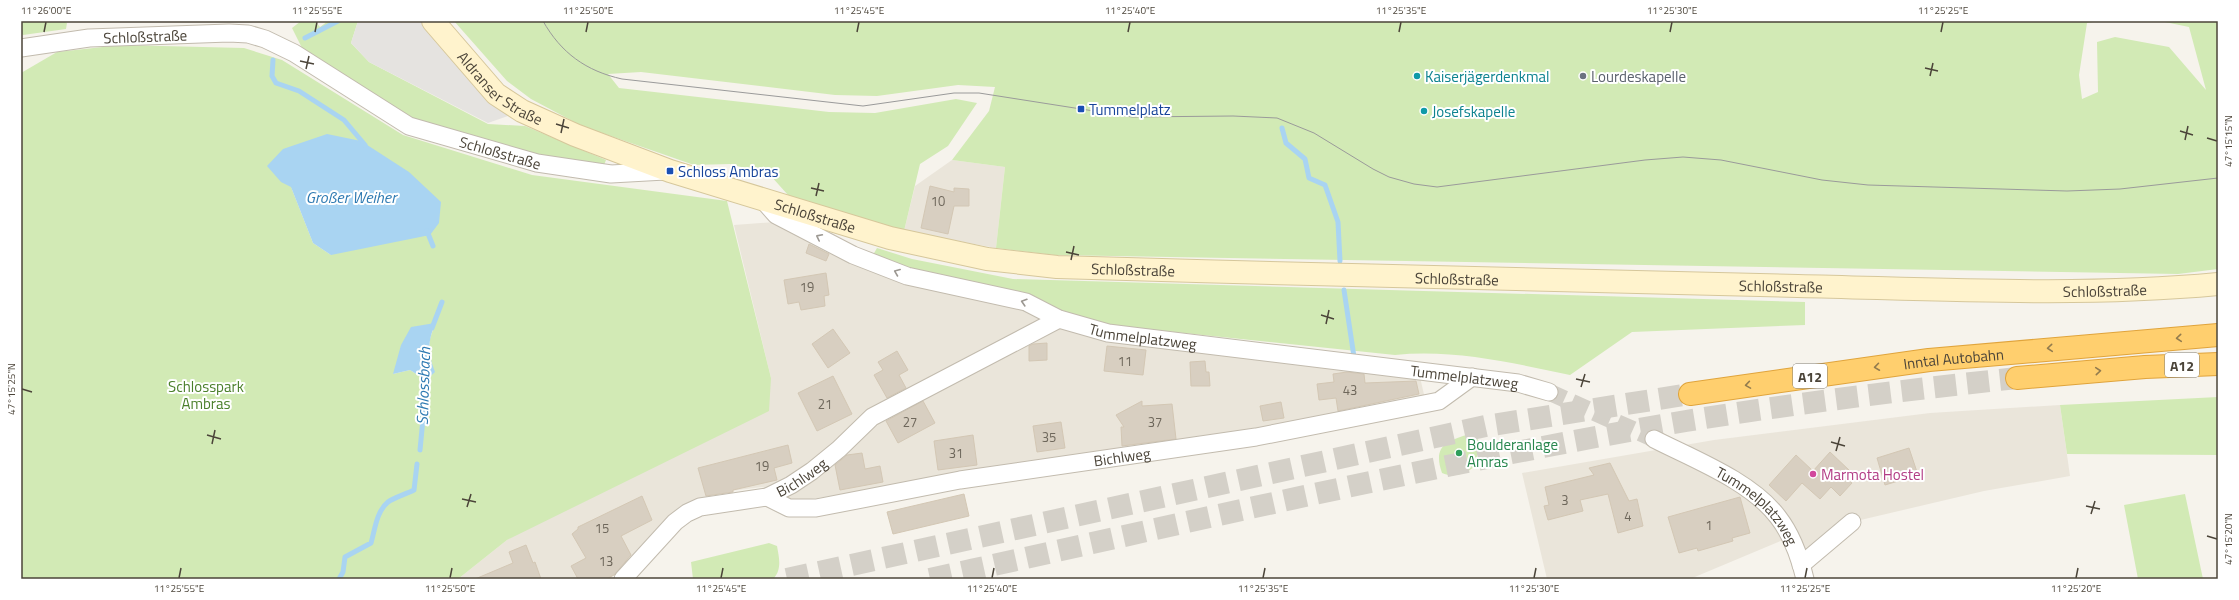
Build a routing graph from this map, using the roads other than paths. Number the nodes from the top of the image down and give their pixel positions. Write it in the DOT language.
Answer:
graph roads {
  1 [pos="433,21"];
  2 [pos="21,48"];
  3 [pos="670,171"];
  4 [pos="762,199"];
  5 [pos="2218,284"];
  6 [pos="1059,319"];
  7 [pos="2218,335"];
  8 [pos="2218,364"];
  9 [pos="1472,377"];
  10 [pos="2017,378"];
  11 [pos="1549,392"];
  12 [pos="1690,394"];
  13 [pos="1654,439"];
  14 [pos="767,497"];
  15 [pos="1852,522"];
  16 [pos="1803,572"];
  17 [pos="623,579"];
  1 -- 3 [label="main road, Aldranser Straße"];
  2 -- 3 [label="street, Schloßstraße"];
  3 -- 4 [label="main road, Schloßstraße"];
  4 -- 5 [label="main road, Schloßstraße"];
  6 -- 4 [label="street, Tummelplatzweg, one-way"];
  6 -- 9 [label="street, Tummelplatzweg"];
  6 -- 14 [label="street, Bichlweg"];
  7 -- 12 [label="highway, Inntal Autobahn / A12, one-way"];
  10 -- 8 [label="highway, Inntal Autobahn / A12, one-way"];
  9 -- 11 [label="street, Tummelplatzweg"];
  9 -- 14 [label="street, Bichlweg"];
  13 -- 16 [label="street, Tummelplatzweg"];
  14 -- 17 [label="street, Bichlweg"];
  15 -- 16 [label="street"];
}
